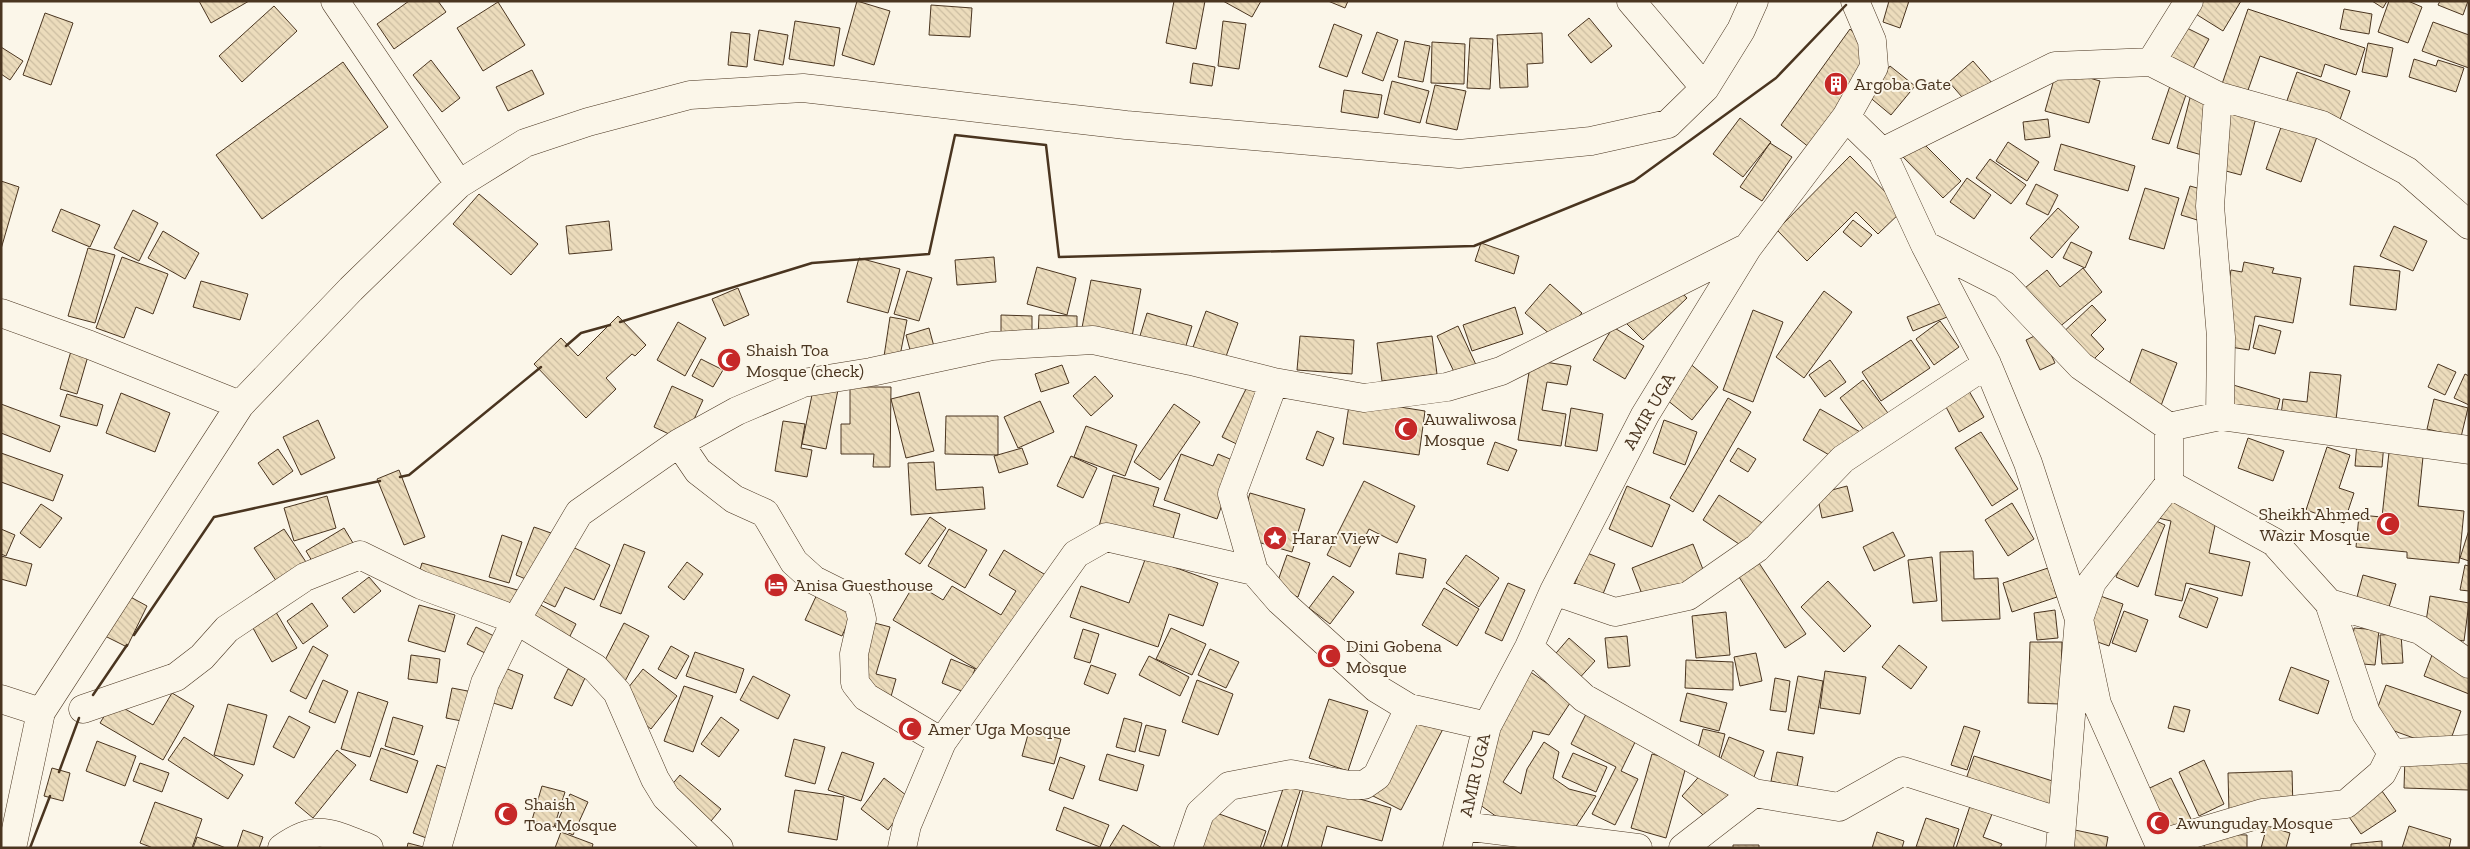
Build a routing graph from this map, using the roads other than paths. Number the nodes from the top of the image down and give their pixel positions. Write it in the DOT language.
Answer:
graph roads {
  1 [pos="335,1"];
  2 [pos="1631,1"];
  3 [pos="1754,1"];
  4 [pos="2190,1"];
  5 [pos="1861,7"];
  6 [pos="2151,62"];
  7 [pos="1705,88"];
  8 [pos="2218,96"];
  9 [pos="1846,117"];
  10 [pos="1882,152"];
  11 [pos="459,184"];
  12 [pos="2469,225"];
  13 [pos="1925,245"];
  14 [pos="1748,247"];
  15 [pos="1,313"];
  16 [pos="1987,364"];
  17 [pos="1274,382"];
  18 [pos="240,405"];
  19 [pos="2220,416"];
  20 [pos="2169,427"];
  21 [pos="679,443"];
  22 [pos="2469,450"];
  23 [pos="2169,484"];
  24 [pos="1254,571"];
  25 [pos="1554,591"];
  26 [pos="2329,603"];
  27 [pos="2079,619"];
  28 [pos="516,620"];
  29 [pos="1529,647"];
  30 [pos="2469,664"];
  31 [pos="1,699"];
  32 [pos="1408,708"];
  33 [pos="83,709"];
  34 [pos="41,712"];
  35 [pos="1487,726"];
  36 [pos="942,742"];
  37 [pos="2469,749"];
  38 [pos="2392,753"];
  39 [pos="1754,793"];
  40 [pos="2060,835"];
  41 [pos="1460,837"];
  42 [pos="2160,846"];
  43 [pos="12,848"];
  44 [pos="282,848"];
  45 [pos="369,848"];
  46 [pos="437,848"];
  47 [pos="719,848"];
  48 [pos="902,848"];
  49 [pos="1188,848"];
  50 [pos="1638,848"];
  51 [pos="1683,848"];
  1 -- 11 [label="street"];
  2 -- 7 [label="street"];
  3 -- 7 [label="street"];
  4 -- 6 [label="street"];
  5 -- 9 [label="street, AMIR UGA"];
  6 -- 8 [label="street"];
  6 -- 10 [label="street"];
  7 -- 11 [label="street"];
  8 -- 12 [label="street"];
  8 -- 19 [label="street"];
  9 -- 10 [label="street"];
  9 -- 14 [label="street, AMIR UGA"];
  10 -- 13 [label="street"];
  11 -- 18 [label="street"];
  13 -- 16 [label="street"];
  13 -- 20 [label="street"];
  14 -- 17 [label="street"];
  14 -- 25 [label="street, AMIR UGA"];
  15 -- 18 [label="street"];
  16 -- 25 [label="street"];
  16 -- 27 [label="street"];
  17 -- 21 [label="street"];
  17 -- 24 [label="street"];
  18 -- 34 [label="street"];
  19 -- 20 [label="street"];
  19 -- 22 [label="street"];
  20 -- 23 [label="street"];
  21 -- 28 [label="street"];
  21 -- 36 [label="street"];
  23 -- 26 [label="street"];
  23 -- 27 [label="street"];
  24 -- 32 [label="street"];
  24 -- 36 [label="street"];
  25 -- 29 [label="street, AMIR UGA"];
  26 -- 30 [label="street"];
  26 -- 38 [label="street"];
  27 -- 40 [label="street"];
  27 -- 42 [label="street"];
  28 -- 33 [label="street"];
  28 -- 46 [label="street"];
  28 -- 47 [label="street"];
  29 -- 35 [label="street, AMIR UGA"];
  29 -- 39 [label="street"];
  31 -- 34 [label="street"];
  32 -- 35 [label="street"];
  32 -- 49 [label="street"];
  34 -- 43 [label="street"];
  35 -- 41 [label="street, AMIR UGA"];
  36 -- 48 [label="street"];
  37 -- 38 [label="street"];
  38 -- 42 [label="street"];
  39 -- 40 [label="street"];
  39 -- 51 [label="street"];
  41 -- 50 [label="street"];
  44 -- 45 [label="street"];
}
